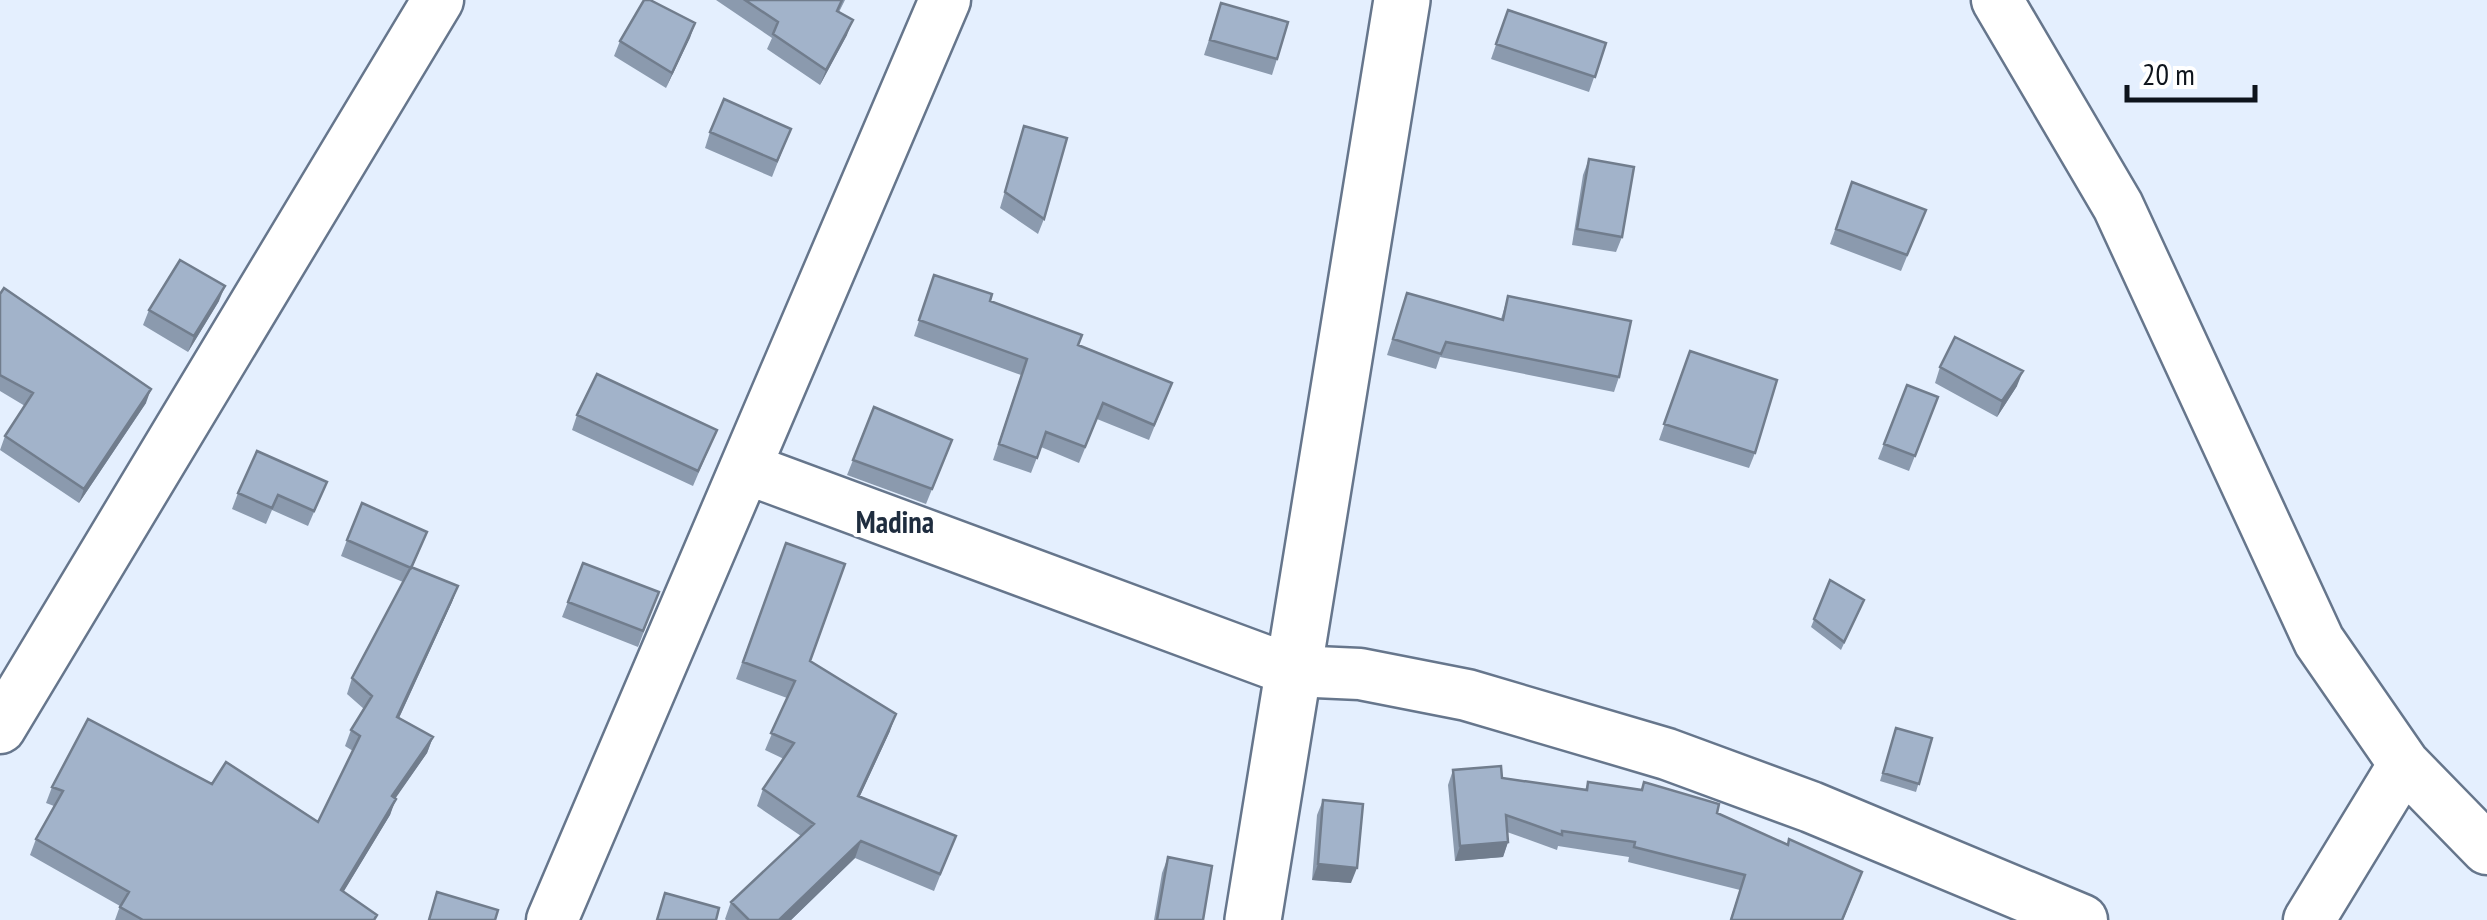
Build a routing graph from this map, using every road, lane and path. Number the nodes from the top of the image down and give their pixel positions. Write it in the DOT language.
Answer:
graph roads {
  1 [pos="438,0"];
  2 [pos="945,0"];
  3 [pos="1402,0"];
  4 [pos="1998,0"];
  5 [pos="745,468"];
  6 [pos="1293,671"];
  7 [pos="0,728"];
  8 [pos="2404,764"];
  9 [pos="2487,849"];
  10 [pos="552,920"];
  11 [pos="1253,920"];
  12 [pos="2082,920"];
  13 [pos="2309,920"];
  1 -- 7 [label="street"];
  2 -- 5 [label="street"];
  3 -- 6 [label="street"];
  4 -- 8 [label="street"];
  5 -- 6 [label="street"];
  5 -- 10 [label="street"];
  6 -- 11 [label="street"];
  6 -- 12 [label="street"];
  8 -- 9 [label="street"];
  8 -- 13 [label="street"];
}
